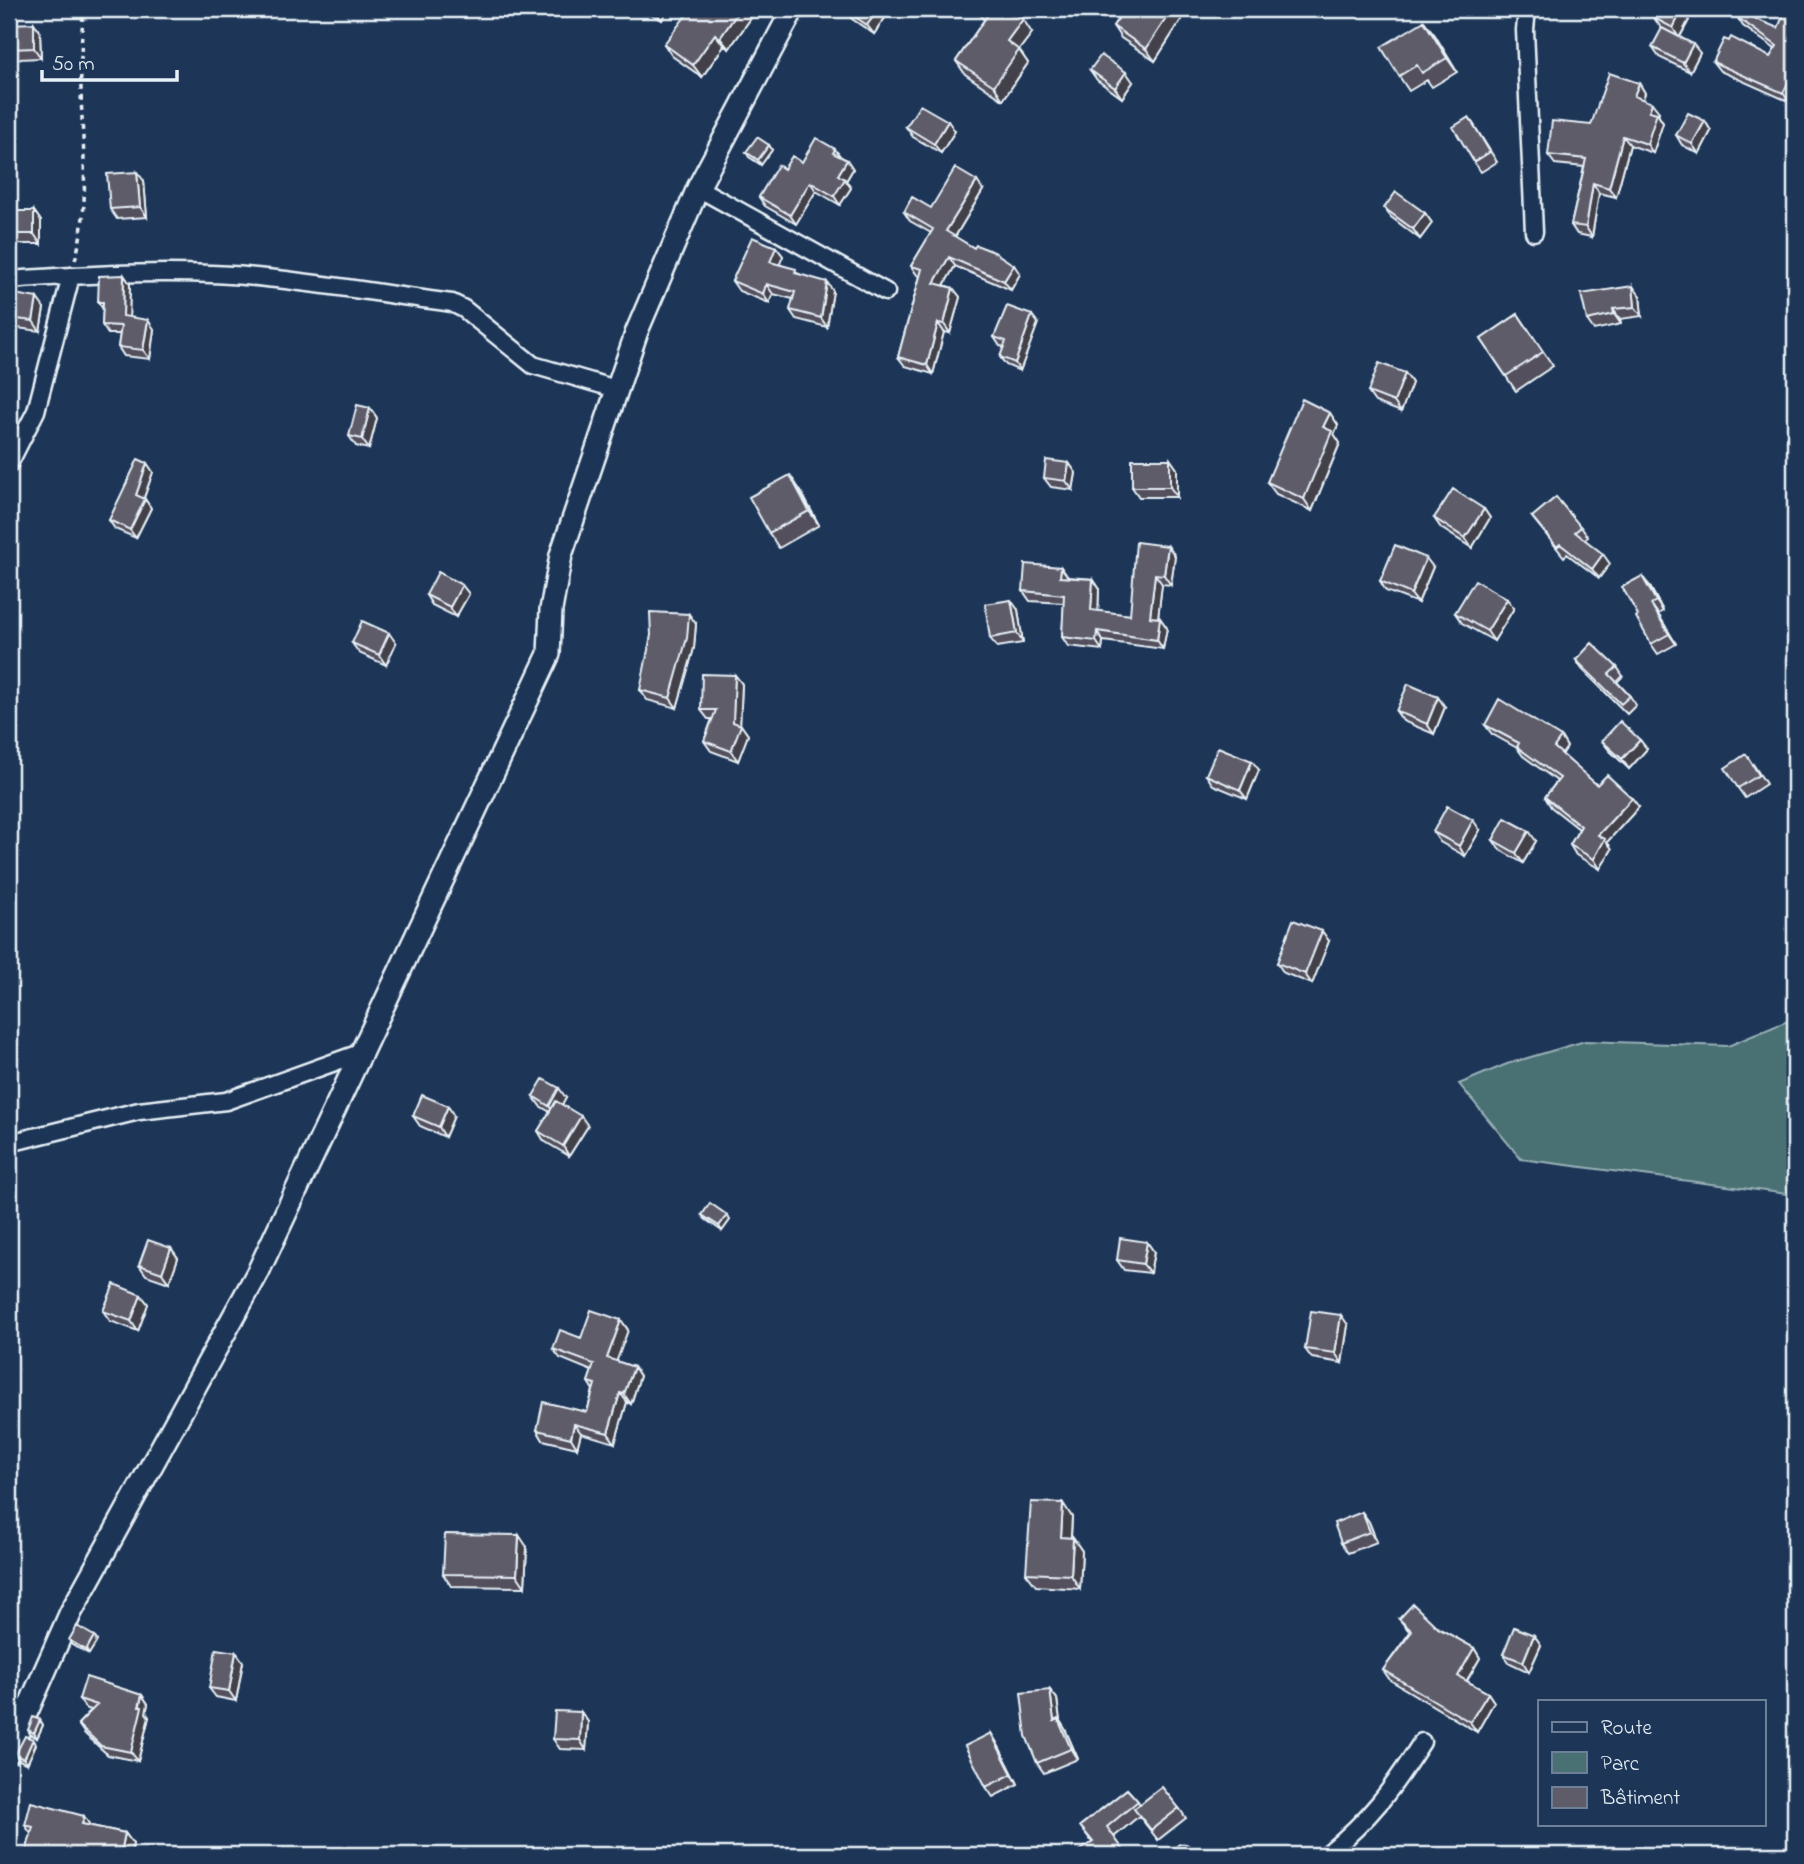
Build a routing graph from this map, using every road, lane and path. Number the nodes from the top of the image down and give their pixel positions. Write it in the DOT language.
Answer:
graph roads {
  1 [pos="83,9"];
  2 [pos="793,9"];
  3 [pos="1527,9"];
  4 [pos="698,188"];
  5 [pos="1534,232"];
  6 [pos="71,276"];
  7 [pos="9,280"];
  8 [pos="886,292"];
  9 [pos="616,388"];
  10 [pos="9,464"];
  11 [pos="360,1054"];
  12 [pos="9,1143"];
  13 [pos="1422,1742"];
  14 [pos="9,1752"];
  15 [pos="1326,1855"];
  1 -- 6 [label="path"];
  2 -- 4 [label="main road"];
  3 -- 5 [label="street"];
  4 -- 8 [label="street"];
  4 -- 9 [label="main road"];
  6 -- 7 [label="street"];
  6 -- 9 [label="street"];
  6 -- 10 [label="street"];
  9 -- 11 [label="main road"];
  11 -- 12 [label="street"];
  11 -- 14 [label="main road"];
  13 -- 15 [label="street"];
}
